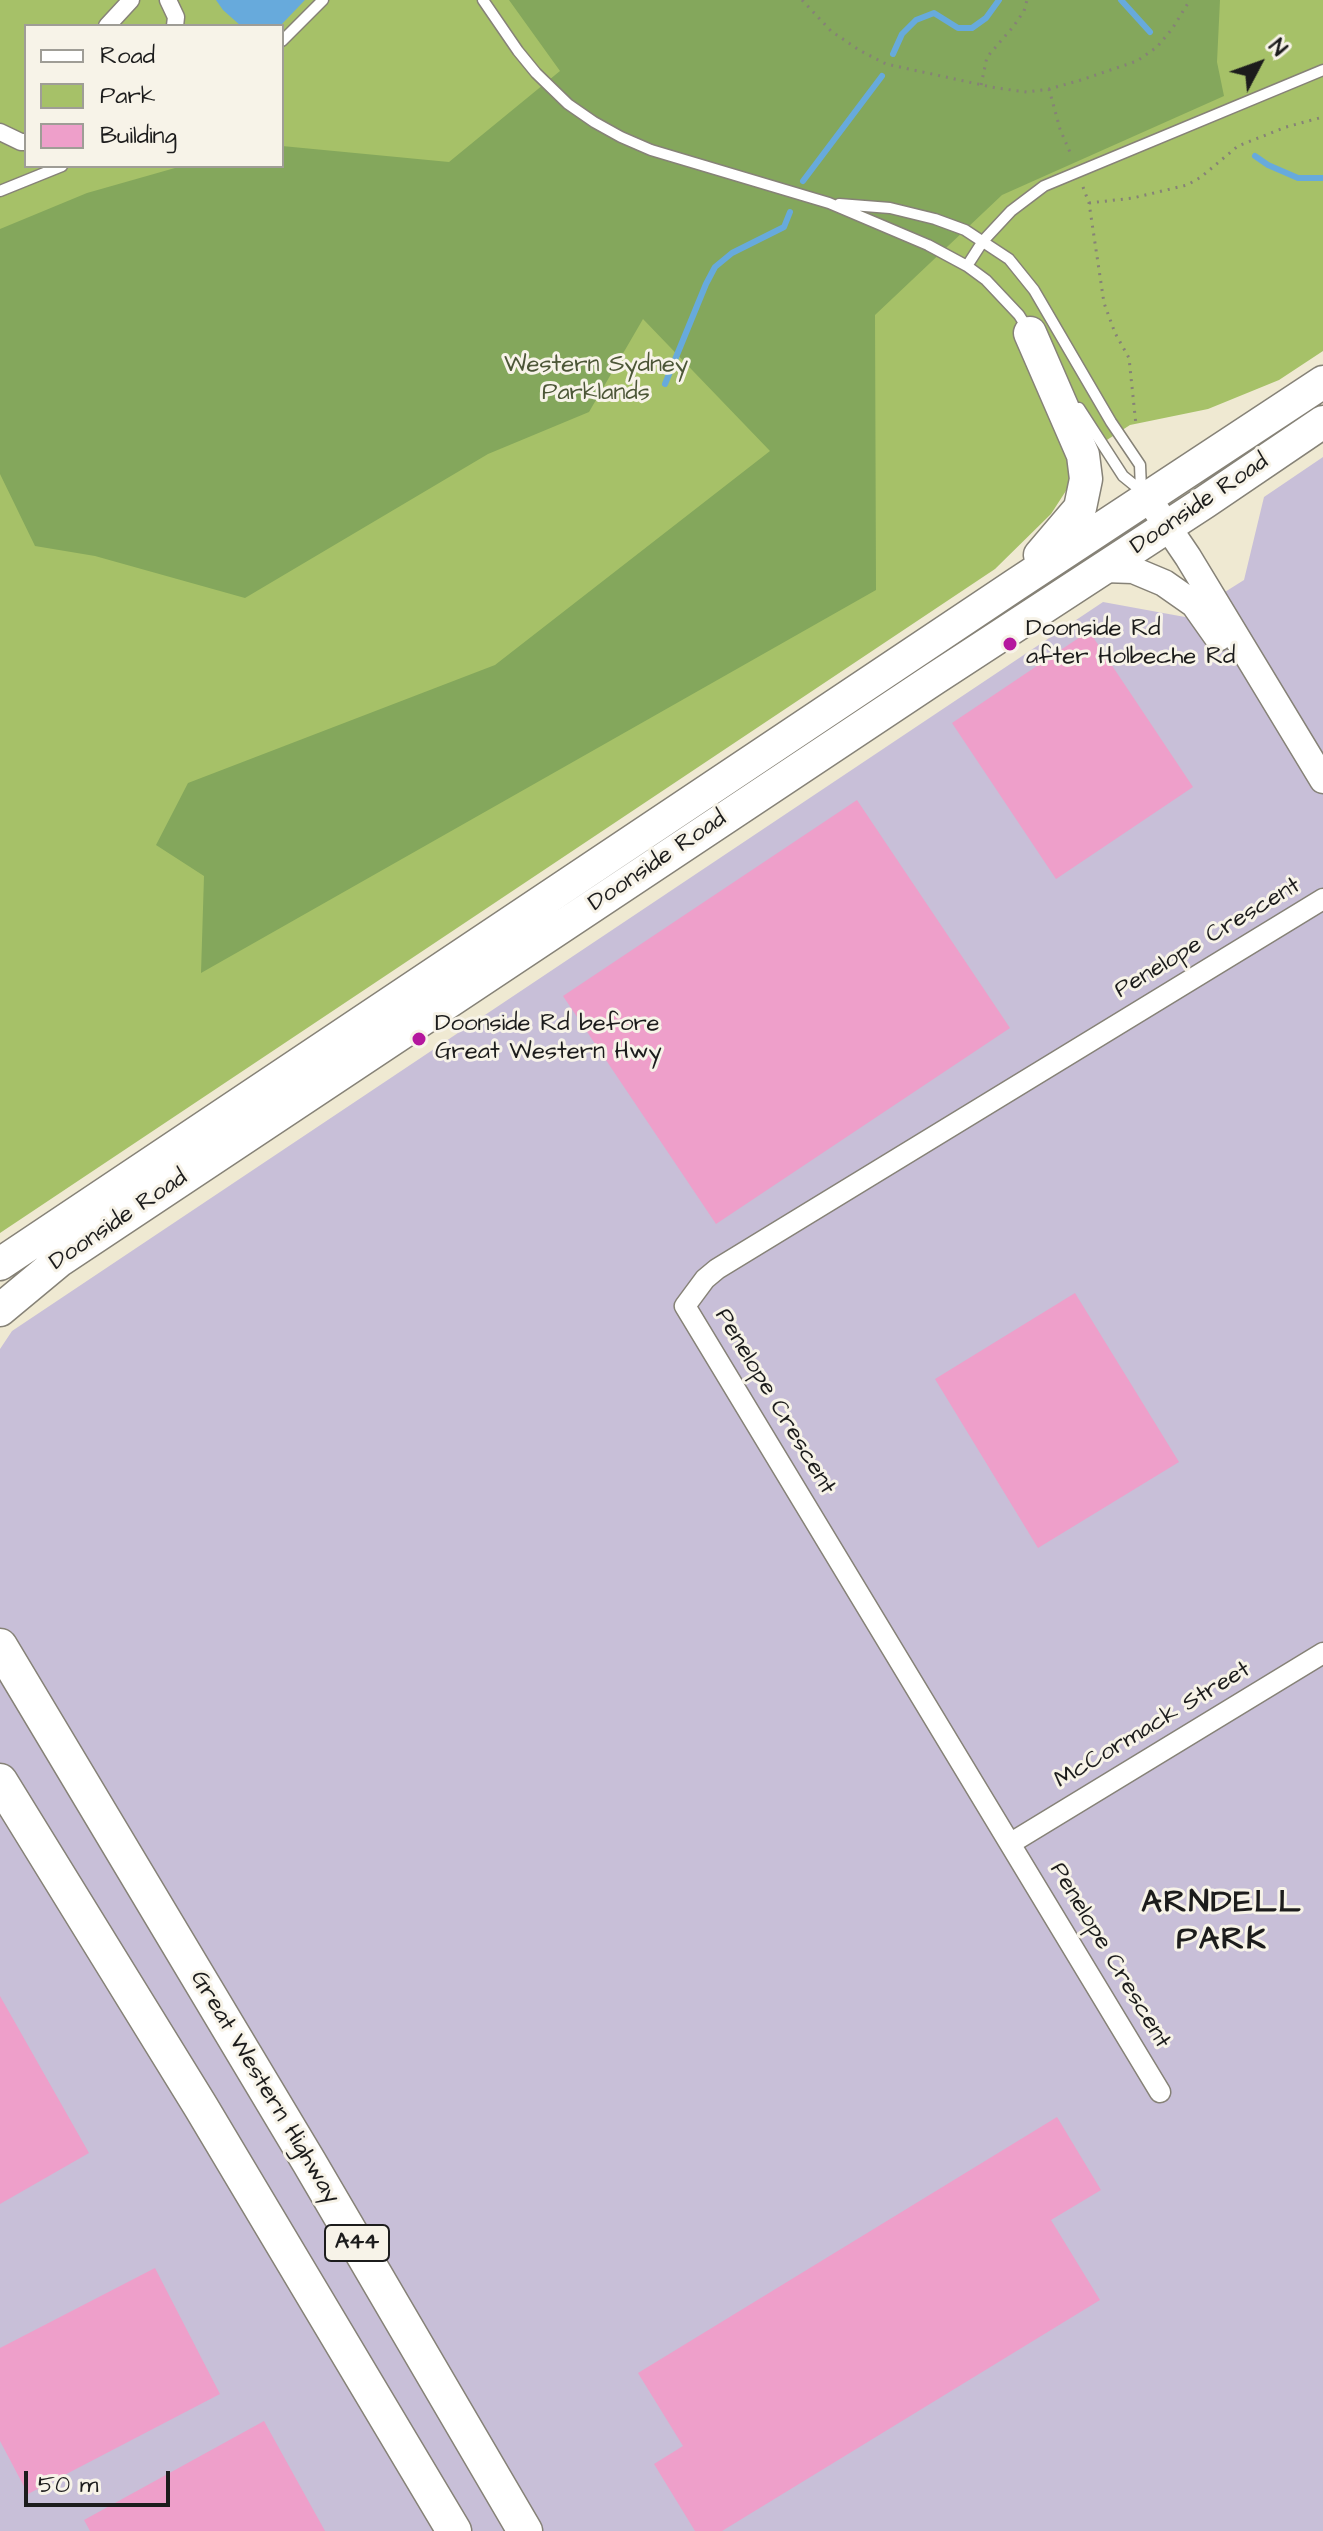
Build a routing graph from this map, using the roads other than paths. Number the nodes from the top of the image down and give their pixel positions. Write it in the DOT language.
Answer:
graph roads {
  1 [pos="131,0"];
  2 [pos="168,0"];
  3 [pos="323,0"];
  4 [pos="483,0"];
  5 [pos="109,24"];
  6 [pos="175,24"];
  7 [pos="284,39"];
  8 [pos="1323,70"];
  9 [pos="0,132"];
  10 [pos="24,141"];
  11 [pos="57,168"];
  12 [pos="0,191"];
  13 [pos="829,203"];
  14 [pos="983,241"];
  15 [pos="967,266"];
  16 [pos="1030,333"];
  17 [pos="1323,382"];
  18 [pos="1066,387"];
  19 [pos="1073,399"];
  20 [pos="1323,422"];
  21 [pos="1144,494"];
  22 [pos="1167,527"];
  23 [pos="1104,569"];
  24 [pos="1015,585"];
  25 [pos="1269,693"];
  26 [pos="1323,780"];
  27 [pos="1323,899"];
  28 [pos="0,1264"];
  29 [pos="0,1310"];
  30 [pos="0,1646"];
  31 [pos="1323,1653"];
  32 [pos="0,1781"];
  33 [pos="1011,1843"];
  34 [pos="1160,2092"];
  35 [pos="454,2531"];
  36 [pos="525,2531"];
  1 -- 5 [label="street"];
  2 -- 6 [label="street"];
  3 -- 7 [label="lane"];
  4 -- 13 [label="lane"];
  8 -- 14 [label="lane"];
  9 -- 10 [label="street"];
  11 -- 12 [label="lane"];
  13 -- 14 [label="lane"];
  13 -- 15 [label="lane"];
  14 -- 15 [label="lane"];
  14 -- 21 [label="lane"];
  15 -- 16 [label="lane"];
  16 -- 18 [label="lane"];
  16 -- 24 [label="main road"];
  17 -- 21 [label="main road, Doonside Road"];
  19 -- 21 [label="lane"];
  20 -- 22 [label="main road, Doonside Road"];
  21 -- 22 [label="street"];
  21 -- 24 [label="main road, Doonside Road"];
  22 -- 23 [label="main road, Doonside Road"];
  22 -- 25 [label="street"];
  23 -- 25 [label="street"];
  23 -- 29 [label="main road, Doonside Road"];
  24 -- 28 [label="main road, Doonside Road"];
  25 -- 26 [label="street"];
  27 -- 33 [label="street, Penelope Crescent"];
  30 -- 36 [label="highway, Great Western Highway / A44"];
  31 -- 33 [label="street, McCormack Street"];
  32 -- 35 [label="highway, A44"];
  33 -- 34 [label="street, Penelope Crescent"];
}
